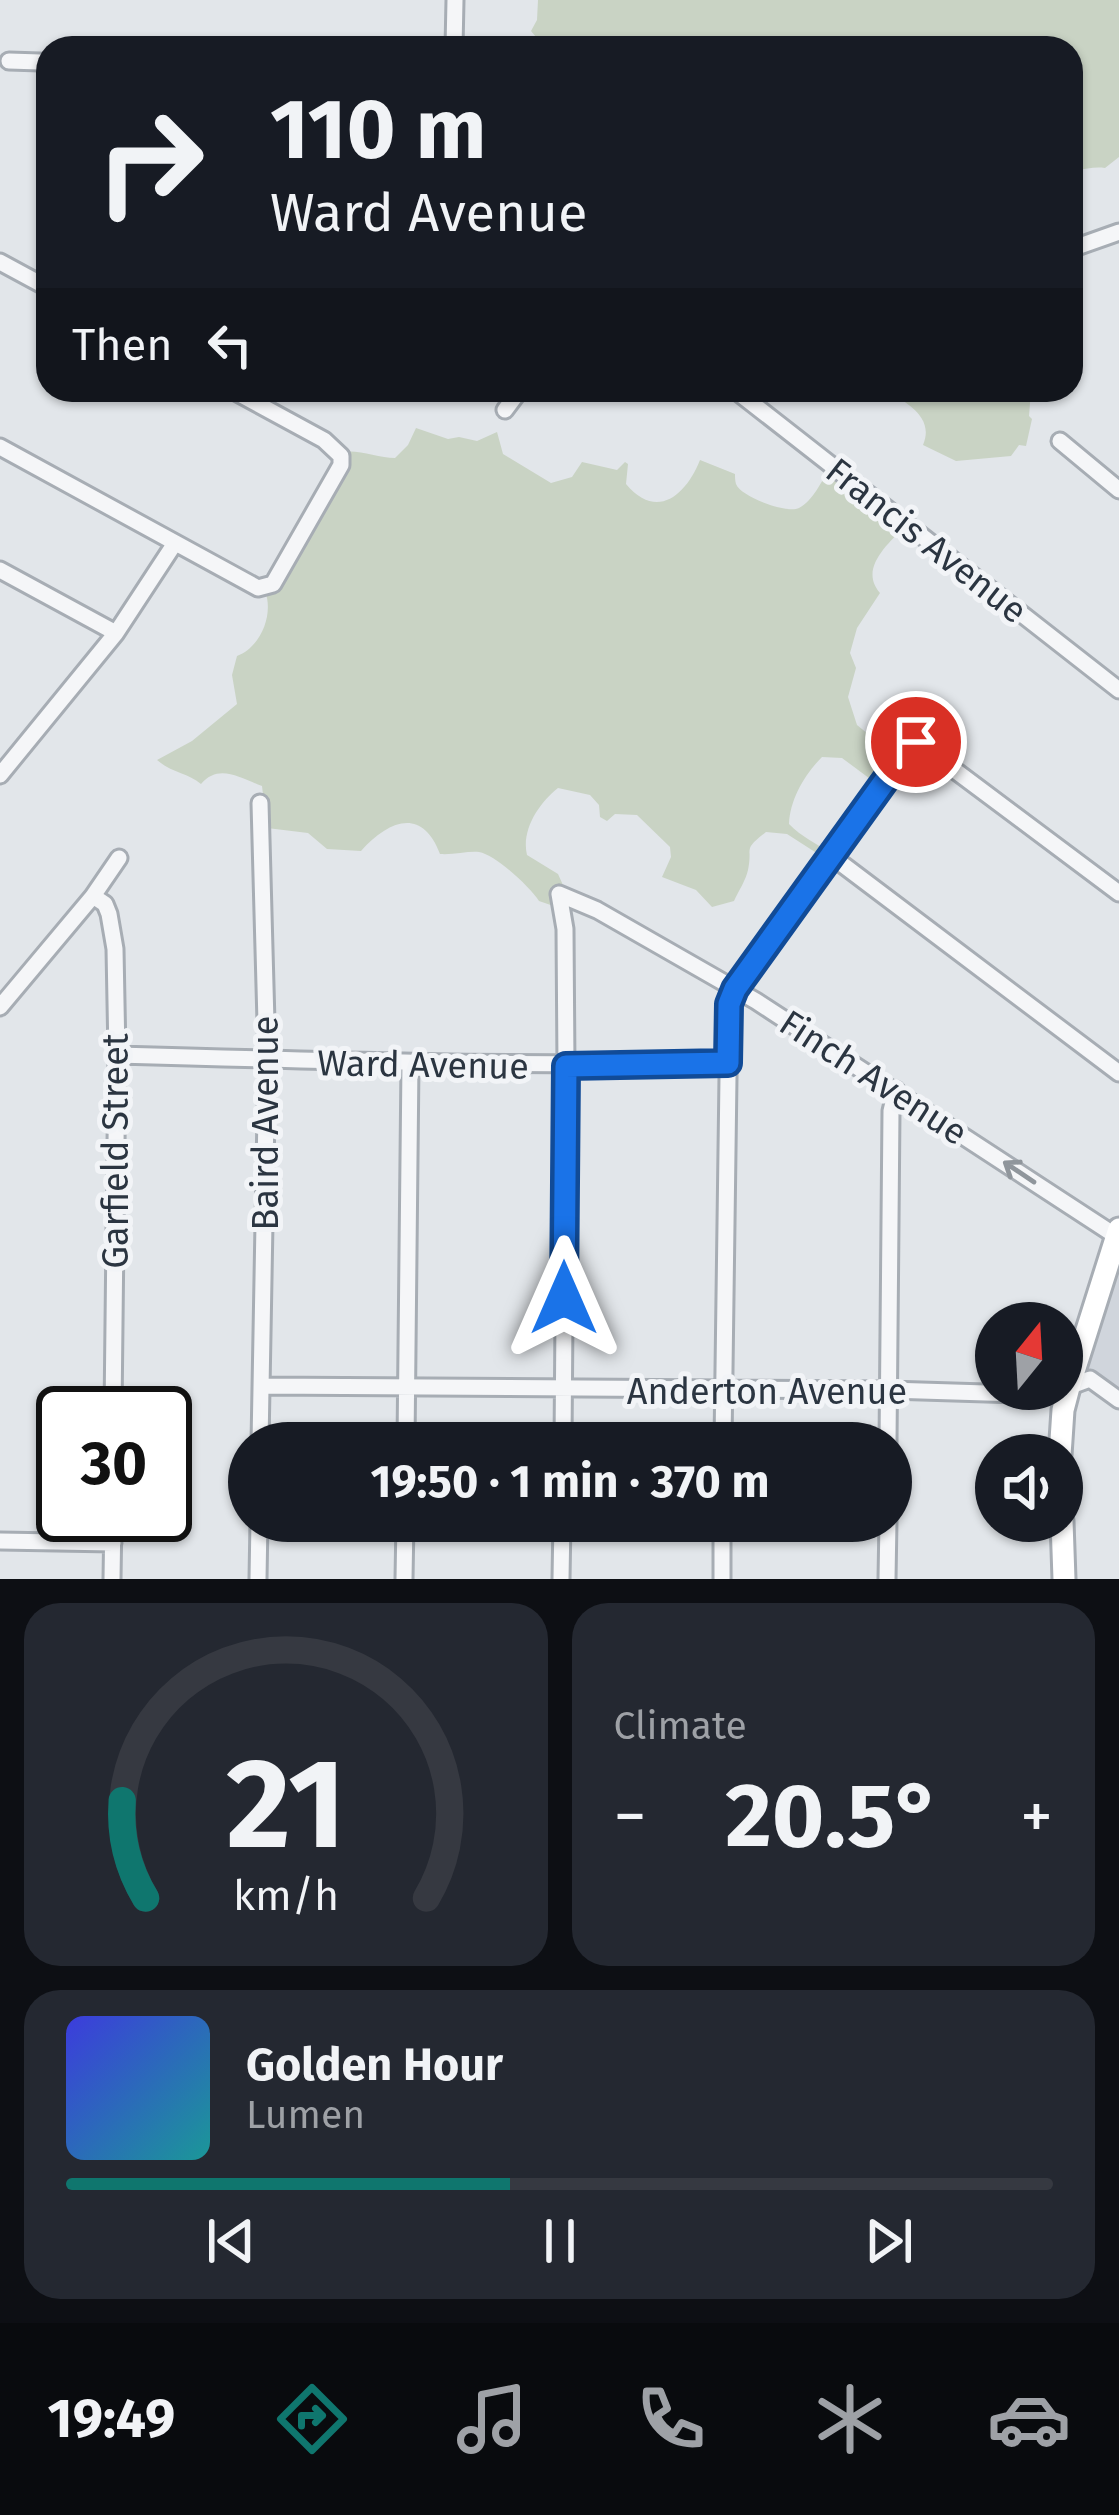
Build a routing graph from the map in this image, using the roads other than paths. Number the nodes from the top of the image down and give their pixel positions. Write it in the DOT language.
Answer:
graph roads {
  1 [pos="455,0"];
  2 [pos="454,36"];
  3 [pos="9,61"];
  4 [pos="36,62"];
  5 [pos="1119,232"];
  6 [pos="1083,245"];
  7 [pos="0,262"];
  8 [pos="36,282"];
  9 [pos="269,402"];
  10 [pos="511,402"];
  11 [pos="749,402"];
  12 [pos="505,410"];
  13 [pos="1060,441"];
  14 [pos="0,447"];
  15 [pos="1119,490"];
  16 [pos="175,543"];
  17 [pos="0,569"];
  18 [pos="116,633"];
  19 [pos="1119,690"];
  20 [pos="7,756"];
  21 [pos="0,775"];
  22 [pos="260,803"];
  23 [pos="830,855"];
  24 [pos="118,858"];
  25 [pos="1119,892"];
  26 [pos="92,896"];
  27 [pos="735,989"];
  28 [pos="0,1006"];
  29 [pos="117,1054"];
  30 [pos="267,1059"];
  31 [pos="410,1063"];
  32 [pos="728,1063"];
  33 [pos="566,1066"];
  34 [pos="1119,1072"];
  35 [pos="896,1090"];
  36 [pos="1118,1234"];
  37 [pos="1083,1343"];
  38 [pos="1083,1382"];
  39 [pos="113,1386"];
  40 [pos="262,1386"];
  41 [pos="407,1389"];
  42 [pos="564,1390"];
  43 [pos="723,1390"];
  44 [pos="889,1390"];
  45 [pos="975,1393"];
  46 [pos="1119,1400"];
  47 [pos="261,1422"];
  48 [pos="406,1422"];
  49 [pos="563,1422"];
  50 [pos="723,1422"];
  51 [pos="888,1422"];
  52 [pos="0,1540"];
  53 [pos="259,1542"];
  54 [pos="405,1542"];
  55 [pos="562,1542"];
  56 [pos="722,1542"];
  57 [pos="888,1542"];
  58 [pos="1063,1542"];
  59 [pos="113,1543"];
  60 [pos="112,1579"];
  61 [pos="258,1579"];
  62 [pos="404,1579"];
  63 [pos="561,1579"];
  64 [pos="722,1579"];
  65 [pos="887,1579"];
  66 [pos="1064,1579"];
  1 -- 2 [label="street"];
  3 -- 4 [label="street"];
  5 -- 6 [label="street"];
  7 -- 8 [label="street"];
  9 -- 16 [label="street"];
  10 -- 12 [label="street"];
  11 -- 19 [label="street, Francis Avenue"];
  13 -- 15 [label="street"];
  14 -- 16 [label="street"];
  16 -- 18 [label="street"];
  17 -- 18 [label="street"];
  18 -- 20 [label="street"];
  20 -- 21 [label="street"];
  22 -- 30 [label="street, Baird Avenue"];
  23 -- 25 [label="street"];
  23 -- 27 [label="street"];
  23 -- 34 [label="street"];
  24 -- 26 [label="street"];
  26 -- 28 [label="street"];
  26 -- 29 [label="street, Garfield Street"];
  27 -- 32 [label="street"];
  27 -- 33 [label="street, Finch Avenue"];
  27 -- 35 [label="street, Finch Avenue"];
  29 -- 30 [label="street, Ward Avenue"];
  29 -- 39 [label="street, Garfield Street"];
  30 -- 31 [label="street, Ward Avenue"];
  30 -- 40 [label="street, Baird Avenue"];
  31 -- 33 [label="street, Ward Avenue"];
  31 -- 41 [label="street"];
  32 -- 33 [label="street, Ward Avenue"];
  32 -- 43 [label="street"];
  33 -- 42 [label="street"];
  36 -- 35 [label="street, Finch Avenue, one-way"];
  35 -- 44 [label="street"];
  36 -- 37 [label="main road"];
  38 -- 46 [label="street, Anderton Avenue"];
  40 -- 41 [label="street, Anderton Avenue"];
  40 -- 47 [label="street, Baird Avenue"];
  41 -- 42 [label="street, Anderton Avenue"];
  41 -- 48 [label="street"];
  42 -- 43 [label="street, Anderton Avenue"];
  42 -- 49 [label="street"];
  43 -- 44 [label="street, Anderton Avenue"];
  43 -- 50 [label="street"];
  44 -- 45 [label="street, Anderton Avenue"];
  44 -- 51 [label="street"];
  52 -- 59 [label="street"];
  53 -- 61 [label="street"];
  54 -- 62 [label="street"];
  55 -- 63 [label="street"];
  56 -- 64 [label="street"];
  57 -- 65 [label="street"];
  58 -- 66 [label="main road"];
  59 -- 60 [label="street"];
}
